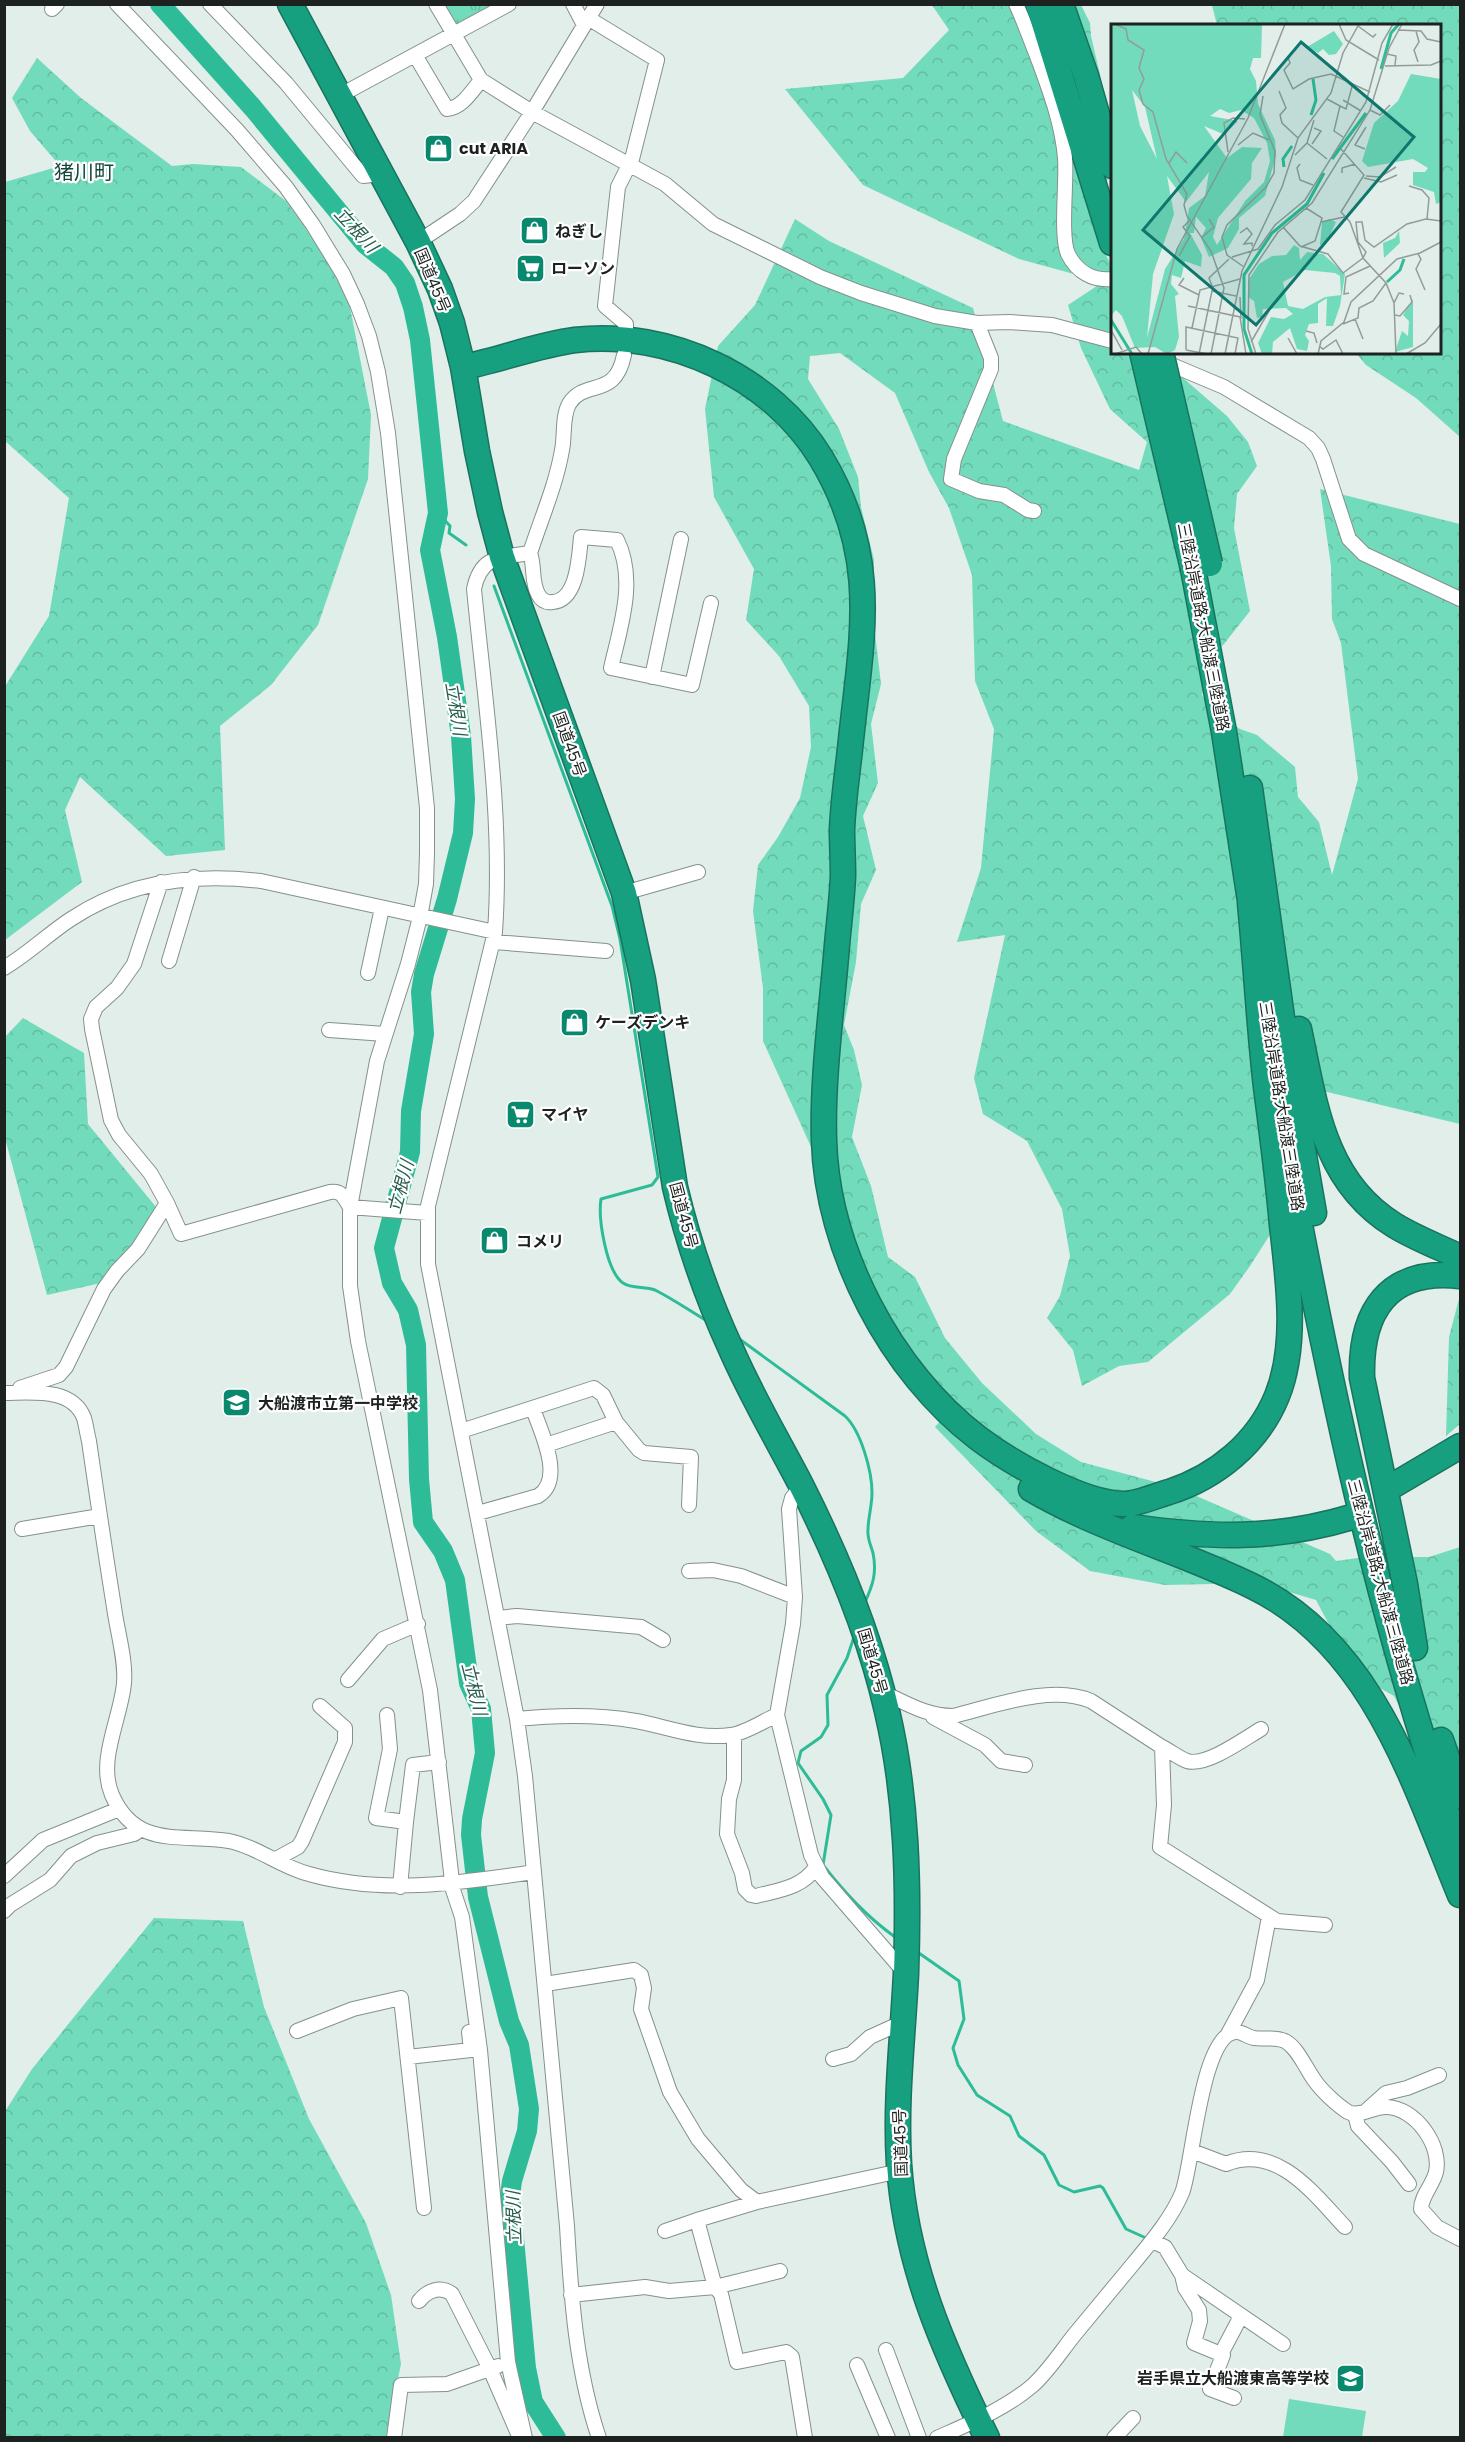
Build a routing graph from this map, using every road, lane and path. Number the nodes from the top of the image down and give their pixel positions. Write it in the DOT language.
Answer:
graph roads {
  1 [pos="117,4"];
  2 [pos="210,4"];
  3 [pos="290,4"];
  4 [pos="436,4"];
  5 [pos="509,4"];
  6 [pos="573,4"];
  7 [pos="597,4"];
  8 [pos="1016,4"];
  9 [pos="1038,4"];
  10 [pos="1061,4"];
  11 [pos="586,22"];
  12 [pos="452,35"];
  13 [pos="415,55"];
  14 [pos="481,80"];
  15 [pos="339,96"];
  16 [pos="532,112"];
  17 [pos="1111,159"];
  18 [pos="630,164"];
  19 [pos="381,174"];
  20 [pos="1111,239"];
  21 [pos="418,242"];
  22 [pos="1111,279"];
  23 [pos="977,323"];
  24 [pos="626,328"];
  25 [pos="1111,340"];
  26 [pos="1143,354"];
  27 [pos="1152,354"];
  28 [pos="624,355"];
  29 [pos="1167,357"];
  30 [pos="462,367"];
  31 [pos="1034,511"];
  32 [pos="681,539"];
  33 [pos="530,553"];
  34 [pos="502,557"];
  35 [pos="1202,567"];
  36 [pos="1461,599"];
  37 [pos="711,603"];
  38 [pos="652,676"];
  39 [pos="698,872"];
  40 [pos="194,877"];
  41 [pos="161,882"];
  42 [pos="624,893"];
  43 [pos="1258,901"];
  44 [pos="382,908"];
  45 [pos="424,918"];
  46 [pos="490,934"];
  47 [pos="606,951"];
  48 [pos="170,962"];
  49 [pos="4,968"];
  50 [pos="368,973"];
  51 [pos="329,1030"];
  52 [pos="385,1034"];
  53 [pos="167,1203"];
  54 [pos="354,1207"];
  55 [pos="420,1212"];
  56 [pos="1461,1257"];
  57 [pos="1461,1276"];
  58 [pos="4,1393"];
  59 [pos="533,1409"];
  60 [pos="616,1422"];
  61 [pos="460,1431"];
  62 [pos="546,1445"];
  63 [pos="1461,1446"];
  64 [pos="1461,1464"];
  65 [pos="801,1486"];
  66 [pos="689,1505"];
  67 [pos="1089,1507"];
  68 [pos="1351,1510"];
  69 [pos="478,1513"];
  70 [pos="100,1516"];
  71 [pos="22,1529"];
  72 [pos="689,1571"];
  73 [pos="795,1597"];
  74 [pos="497,1618"];
  75 [pos="418,1624"];
  76 [pos="663,1640"];
  77 [pos="1415,1648"];
  78 [pos="348,1680"];
  79 [pos="882,1692"];
  80 [pos="320,1706"];
  81 [pos="926,1713"];
  82 [pos="387,1715"];
  83 [pos="777,1715"];
  84 [pos="517,1719"];
  85 [pos="1261,1729"];
  86 [pos="734,1735"];
  87 [pos="1162,1747"];
  88 [pos="439,1762"];
  89 [pos="1025,1766"];
  90 [pos="1461,1796"];
  91 [pos="119,1809"];
  92 [pos="406,1822"];
  93 [pos="140,1830"];
  94 [pos="1461,1851"];
  95 [pos="276,1859"];
  96 [pos="816,1867"];
  97 [pos="534,1872"];
  98 [pos="4,1876"];
  99 [pos="454,1885"];
  100 [pos="400,1887"];
  101 [pos="1461,1895"];
  102 [pos="4,1911"];
  103 [pos="1269,1917"];
  104 [pos="1325,1925"];
  105 [pos="906,1974"];
  106 [pos="545,1984"];
  107 [pos="903,2022"];
  108 [pos="297,2031"];
  109 [pos="1228,2034"];
  110 [pos="408,2057"];
  111 [pos="833,2059"];
  112 [pos="1438,2075"];
  113 [pos="1361,2112"];
  114 [pos="1192,2151"];
  115 [pos="900,2171"];
  116 [pos="1409,2184"];
  117 [pos="758,2202"];
  118 [pos="424,2208"];
  119 [pos="697,2220"];
  120 [pos="1345,2227"];
  121 [pos="664,2231"];
  122 [pos="1461,2239"];
  123 [pos="1152,2241"];
  124 [pos="780,2271"];
  125 [pos="1182,2275"];
  126 [pos="715,2287"];
  127 [pos="571,2295"];
  128 [pos="419,2301"];
  129 [pos="1241,2316"];
  130 [pos="1283,2344"];
  131 [pos="886,2350"];
  132 [pos="1221,2354"];
  133 [pos="508,2362"];
  134 [pos="857,2365"];
  135 [pos="490,2369"];
  136 [pos="1234,2398"];
  137 [pos="1133,2418"];
  138 [pos="983,2429"];
  139 [pos="394,2438"];
  140 [pos="520,2438"];
  141 [pos="525,2438"];
  142 [pos="599,2438"];
  143 [pos="806,2438"];
  144 [pos="888,2438"];
  145 [pos="920,2438"];
  146 [pos="936,2438"];
  147 [pos="1114,2438"];
  1 -- 45 [label="street"];
  2 -- 19 [label="street"];
  3 -- 15 [label="highway, 国道45号"];
  4 -- 12 [label="street"];
  5 -- 12 [label="street"];
  6 -- 11 [label="street"];
  7 -- 11 [label="street"];
  8 -- 22 [label="street"];
  9 -- 20 [label="highway"];
  10 -- 17 [label="highway"];
  11 -- 16 [label="street"];
  11 -- 18 [label="street"];
  12 -- 13 [label="street"];
  12 -- 14 [label="street"];
  13 -- 14 [label="street"];
  13 -- 15 [label="street"];
  14 -- 16 [label="street"];
  15 -- 19 [label="highway, 国道45号"];
  16 -- 18 [label="street"];
  16 -- 21 [label="street"];
  18 -- 23 [label="street"];
  18 -- 24 [label="street"];
  19 -- 21 [label="highway, 国道45号"];
  21 -- 30 [label="highway, 国道45号"];
  23 -- 25 [label="street"];
  23 -- 31 [label="street"];
  26 -- 35 [label="highway, 三陸沿岸道路;大船渡三陸道路, bridge"];
  27 -- 29 [label="street"];
  28 -- 33 [label="street"];
  29 -- 35 [label="highway, 三陸沿岸道路;大船渡三陸道路, bridge"];
  29 -- 36 [label="street"];
  30 -- 34 [label="highway, 国道45号"];
  30 -- 67 [label="highway"];
  32 -- 38 [label="street"];
  33 -- 34 [label="street"];
  33 -- 38 [label="street"];
  34 -- 42 [label="highway, 国道45号"];
  34 -- 46 [label="street"];
  35 -- 43 [label="highway, 三陸沿岸道路;大船渡三陸道路"];
  37 -- 38 [label="street"];
  39 -- 42 [label="street"];
  40 -- 41 [label="street"];
  40 -- 44 [label="street"];
  40 -- 48 [label="street"];
  41 -- 49 [label="street"];
  41 -- 53 [label="street"];
  42 -- 65 [label="highway, 国道45号"];
  43 -- 56 [label="highway"];
  43 -- 67 [label="highway"];
  43 -- 77 [label="highway, 三陸沿岸道路;大船渡三陸道路"];
  43 -- 94 [label="highway, 三陸沿岸道路;大船渡三陸道路"];
  44 -- 45 [label="street"];
  44 -- 50 [label="street"];
  45 -- 46 [label="street"];
  45 -- 52 [label="street"];
  46 -- 47 [label="street"];
  46 -- 55 [label="street"];
  51 -- 52 [label="street"];
  52 -- 54 [label="street"];
  53 -- 54 [label="street"];
  53 -- 58 [label="street"];
  54 -- 55 [label="street"];
  54 -- 75 [label="street"];
  55 -- 61 [label="street"];
  57 -- 77 [label="highway"];
  58 -- 70 [label="street"];
  59 -- 60 [label="street"];
  59 -- 61 [label="street"];
  59 -- 62 [label="street"];
  60 -- 62 [label="street"];
  60 -- 66 [label="street"];
  61 -- 69 [label="street"];
  62 -- 69 [label="street"];
  63 -- 64 [label="highway"];
  65 -- 73 [label="street"];
  65 -- 79 [label="highway, 国道45号"];
  67 -- 68 [label="highway"];
  67 -- 101 [label="highway"];
  69 -- 74 [label="street"];
  70 -- 71 [label="street"];
  70 -- 91 [label="street"];
  72 -- 73 [label="street"];
  73 -- 83 [label="street"];
  74 -- 76 [label="street"];
  74 -- 84 [label="street"];
  75 -- 78 [label="street"];
  75 -- 88 [label="street"];
  77 -- 90 [label="highway, 三陸沿岸道路;大船渡三陸道路"];
  79 -- 81 [label="street"];
  79 -- 105 [label="highway, 国道45号"];
  80 -- 95 [label="street"];
  81 -- 87 [label="street"];
  81 -- 89 [label="street"];
  82 -- 92 [label="street"];
  83 -- 86 [label="street"];
  83 -- 96 [label="street"];
  84 -- 86 [label="street"];
  84 -- 97 [label="street"];
  85 -- 87 [label="street"];
  86 -- 96 [label="street"];
  87 -- 103 [label="street"];
  88 -- 92 [label="street"];
  88 -- 99 [label="street"];
  91 -- 93 [label="street"];
  91 -- 98 [label="street"];
  92 -- 100 [label="street"];
  93 -- 95 [label="street"];
  93 -- 102 [label="street"];
  95 -- 100 [label="street"];
  96 -- 105 [label="street"];
  97 -- 99 [label="street"];
  97 -- 106 [label="street"];
  99 -- 100 [label="street"];
  99 -- 110 [label="street"];
  99 -- 133 [label="street"];
  103 -- 104 [label="street"];
  103 -- 109 [label="street"];
  105 -- 107 [label="highway, 国道45号"];
  106 -- 117 [label="street"];
  106 -- 127 [label="street"];
  107 -- 111 [label="street"];
  107 -- 115 [label="highway, 国道45号"];
  108 -- 110 [label="street"];
  109 -- 113 [label="street"];
  109 -- 114 [label="street"];
  110 -- 118 [label="street"];
  112 -- 113 [label="street"];
  113 -- 116 [label="street"];
  113 -- 122 [label="street"];
  114 -- 120 [label="street"];
  114 -- 123 [label="street"];
  115 -- 117 [label="street"];
  115 -- 138 [label="highway, 国道45号"];
  117 -- 119 [label="street"];
  119 -- 121 [label="street"];
  119 -- 126 [label="street"];
  123 -- 125 [label="street"];
  123 -- 138 [label="street"];
  124 -- 126 [label="street"];
  125 -- 129 [label="street"];
  125 -- 132 [label="street"];
  126 -- 127 [label="street"];
  126 -- 143 [label="street"];
  127 -- 142 [label="street"];
  128 -- 135 [label="street"];
  129 -- 130 [label="street"];
  129 -- 132 [label="street"];
  131 -- 145 [label="street"];
  132 -- 136 [label="street"];
  133 -- 135 [label="street"];
  133 -- 141 [label="street"];
  134 -- 144 [label="street"];
  135 -- 139 [label="street"];
  135 -- 140 [label="street"];
  137 -- 147 [label="street"];
  138 -- 146 [label="street"];
}
